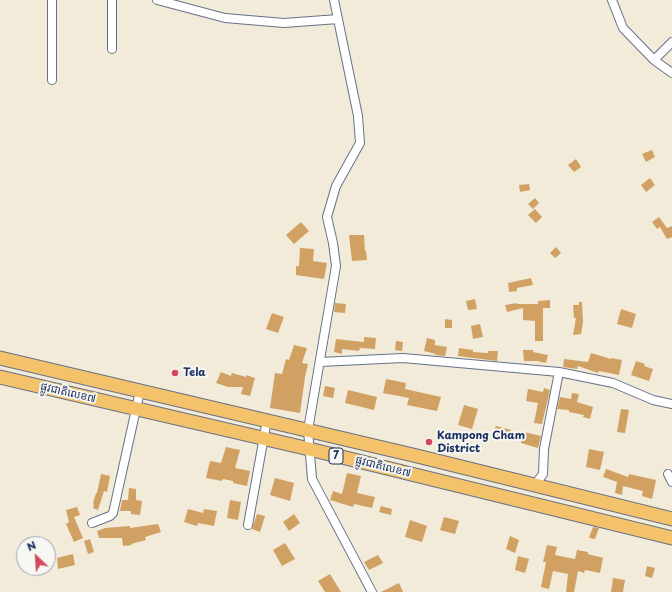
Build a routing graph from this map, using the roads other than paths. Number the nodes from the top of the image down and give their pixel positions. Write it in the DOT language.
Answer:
graph roads {
  1 [pos="52,0"];
  2 [pos="112,0"];
  3 [pos="157,0"];
  4 [pos="334,0"];
  5 [pos="612,0"];
  6 [pos="338,19"];
  7 [pos="672,42"];
  8 [pos="112,49"];
  9 [pos="654,60"];
  10 [pos="672,73"];
  11 [pos="52,80"];
  12 [pos="0,358"];
  13 [pos="320,362"];
  14 [pos="559,372"];
  15 [pos="0,377"];
  16 [pos="140,391"];
  17 [pos="672,404"];
  18 [pos="267,420"];
  19 [pos="308,430"];
  20 [pos="668,474"];
  21 [pos="672,482"];
  22 [pos="534,486"];
  23 [pos="672,519"];
  24 [pos="92,523"];
  25 [pos="248,525"];
  26 [pos="672,538"];
  27 [pos="372,592"];
  1 -- 11 [label="street"];
  2 -- 8 [label="street"];
  3 -- 6 [label="street"];
  4 -- 6 [label="street"];
  5 -- 9 [label="street"];
  6 -- 13 [label="street"];
  7 -- 9 [label="street"];
  9 -- 10 [label="street"];
  12 -- 16 [label="highway, ផ្លូវជាតិលេខ៧ / 7"];
  13 -- 14 [label="street"];
  13 -- 19 [label="street"];
  14 -- 17 [label="street"];
  14 -- 22 [label="street"];
  15 -- 26 [label="highway, ផ្លូវជាតិលេខ៧ / 7"];
  16 -- 18 [label="highway, ផ្លូវជាតិលេខ៧ / 7"];
  16 -- 24 [label="street"];
  18 -- 19 [label="highway, ផ្លូវជាតិលេខ៧ / 7"];
  18 -- 25 [label="street"];
  19 -- 22 [label="highway, ផ្លូវជាតិលេខ៧ / 7"];
  19 -- 27 [label="street"];
  20 -- 21 [label="street"];
  22 -- 23 [label="highway, ផ្លូវជាតិលេខ៧ / 7"];
}
